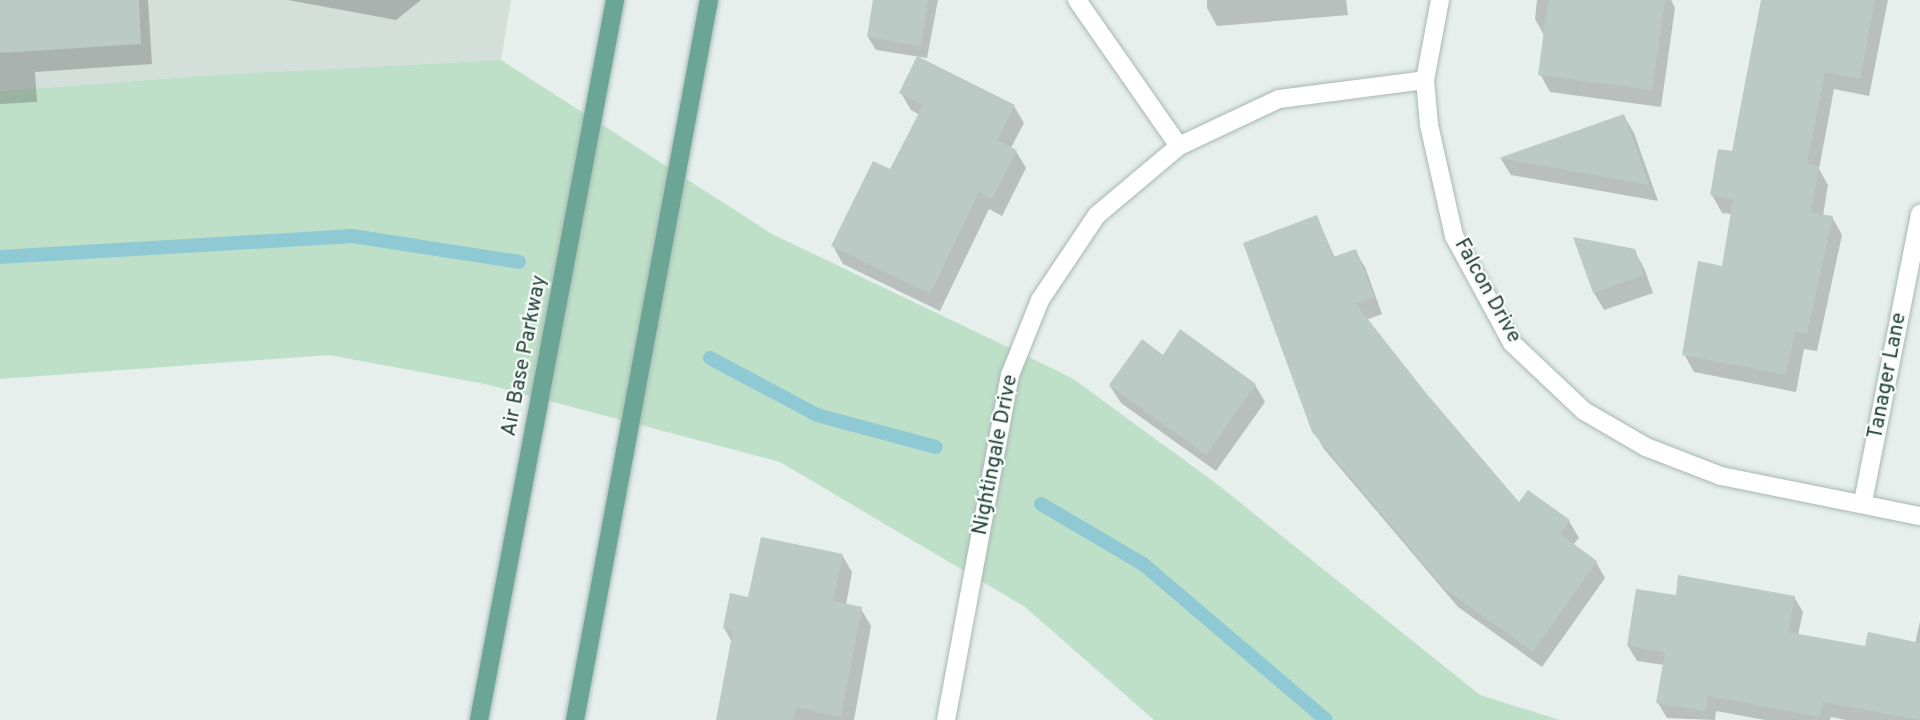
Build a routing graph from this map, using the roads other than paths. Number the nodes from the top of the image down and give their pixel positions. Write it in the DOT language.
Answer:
graph roads {
  1 [pos="615,0"];
  2 [pos="709,0"];
  3 [pos="1077,0"];
  4 [pos="1440,0"];
  5 [pos="1425,80"];
  6 [pos="1179,146"];
  7 [pos="1920,214"];
  8 [pos="1863,502"];
  9 [pos="1920,516"];
  10 [pos="479,720"];
  11 [pos="575,720"];
  12 [pos="946,720"];
  1 -- 10 [label="main road, Air Base Parkway"];
  2 -- 11 [label="main road"];
  3 -- 6 [label="street"];
  4 -- 5 [label="street, Falcon Drive"];
  5 -- 6 [label="street, Nightingale Drive"];
  5 -- 8 [label="street, Falcon Drive"];
  6 -- 12 [label="street, Nightingale Drive"];
  7 -- 8 [label="street, Tanager Lane"];
  8 -- 9 [label="street, Falcon Drive"];
}
